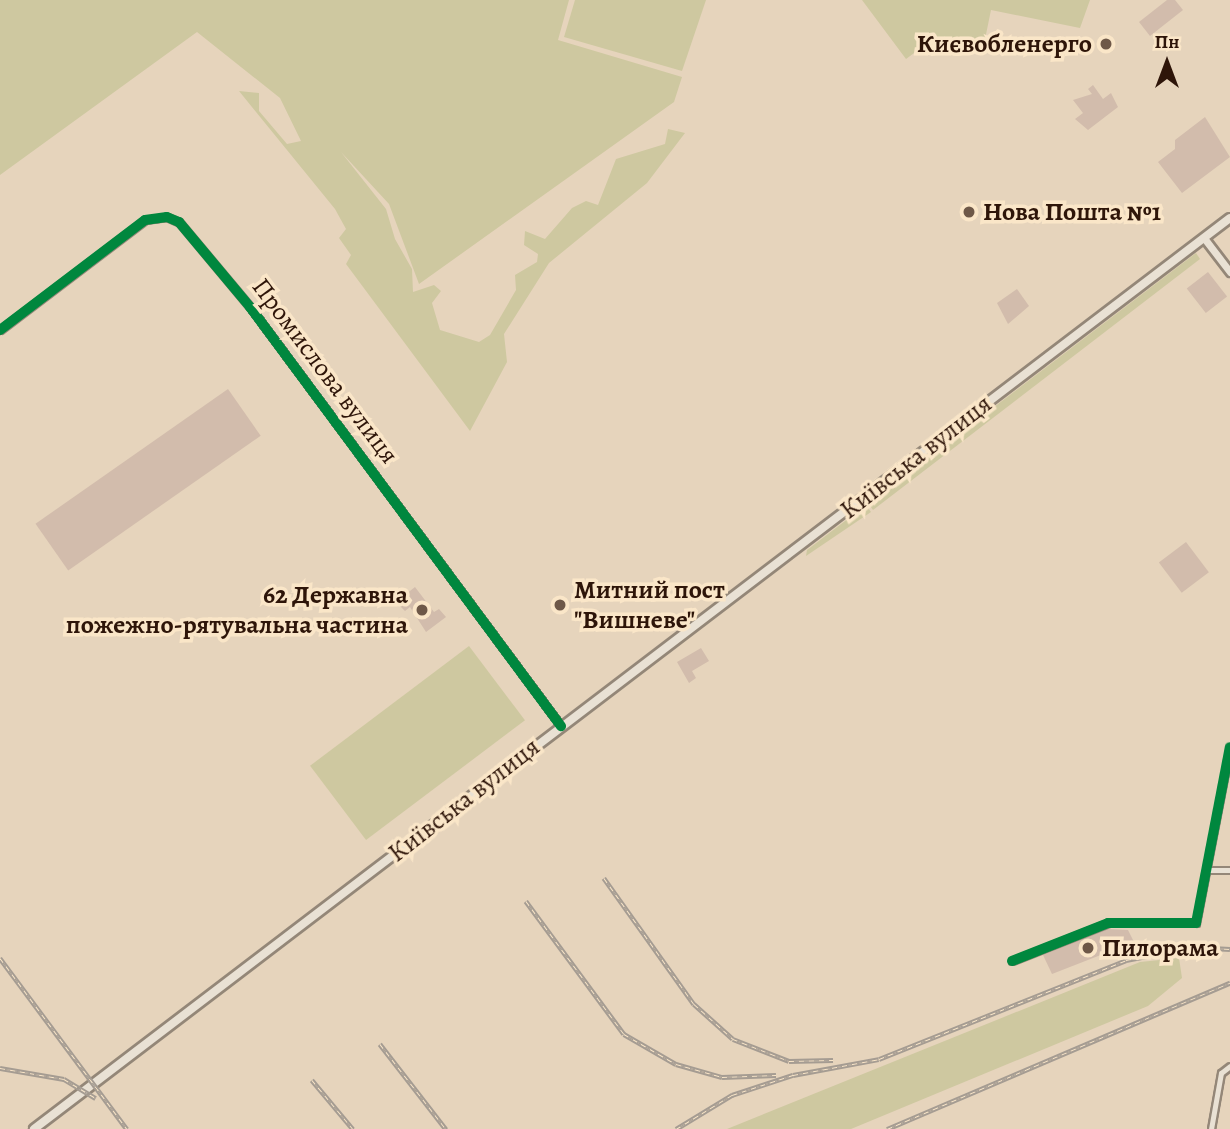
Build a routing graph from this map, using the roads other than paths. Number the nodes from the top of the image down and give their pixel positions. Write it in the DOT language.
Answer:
graph roads {
  1 [pos="1230,218"];
  2 [pos="1204,238"];
  3 [pos="1230,272"];
  4 [pos="0,330"];
  5 [pos="561,726"];
  6 [pos="1230,747"];
  7 [pos="1230,793"];
  8 [pos="1221,794"];
  9 [pos="1207,870"];
  10 [pos="1230,870"];
  11 [pos="1012,961"];
  12 [pos="1230,1066"];
  13 [pos="34,1129"];
  14 [pos="1211,1129"];
  1 -- 2 [label="main road, Київська вулиця"];
  2 -- 3 [label="street"];
  2 -- 5 [label="main road, Київська вулиця"];
  4 -- 5 [label="street, Промислова вулиця"];
  5 -- 13 [label="main road, Київська вулиця"];
  6 -- 8 [label="street"];
  7 -- 8 [label="street"];
  8 -- 9 [label="street"];
  9 -- 10 [label="street"];
  9 -- 11 [label="street"];
  12 -- 14 [label="street"];
}
